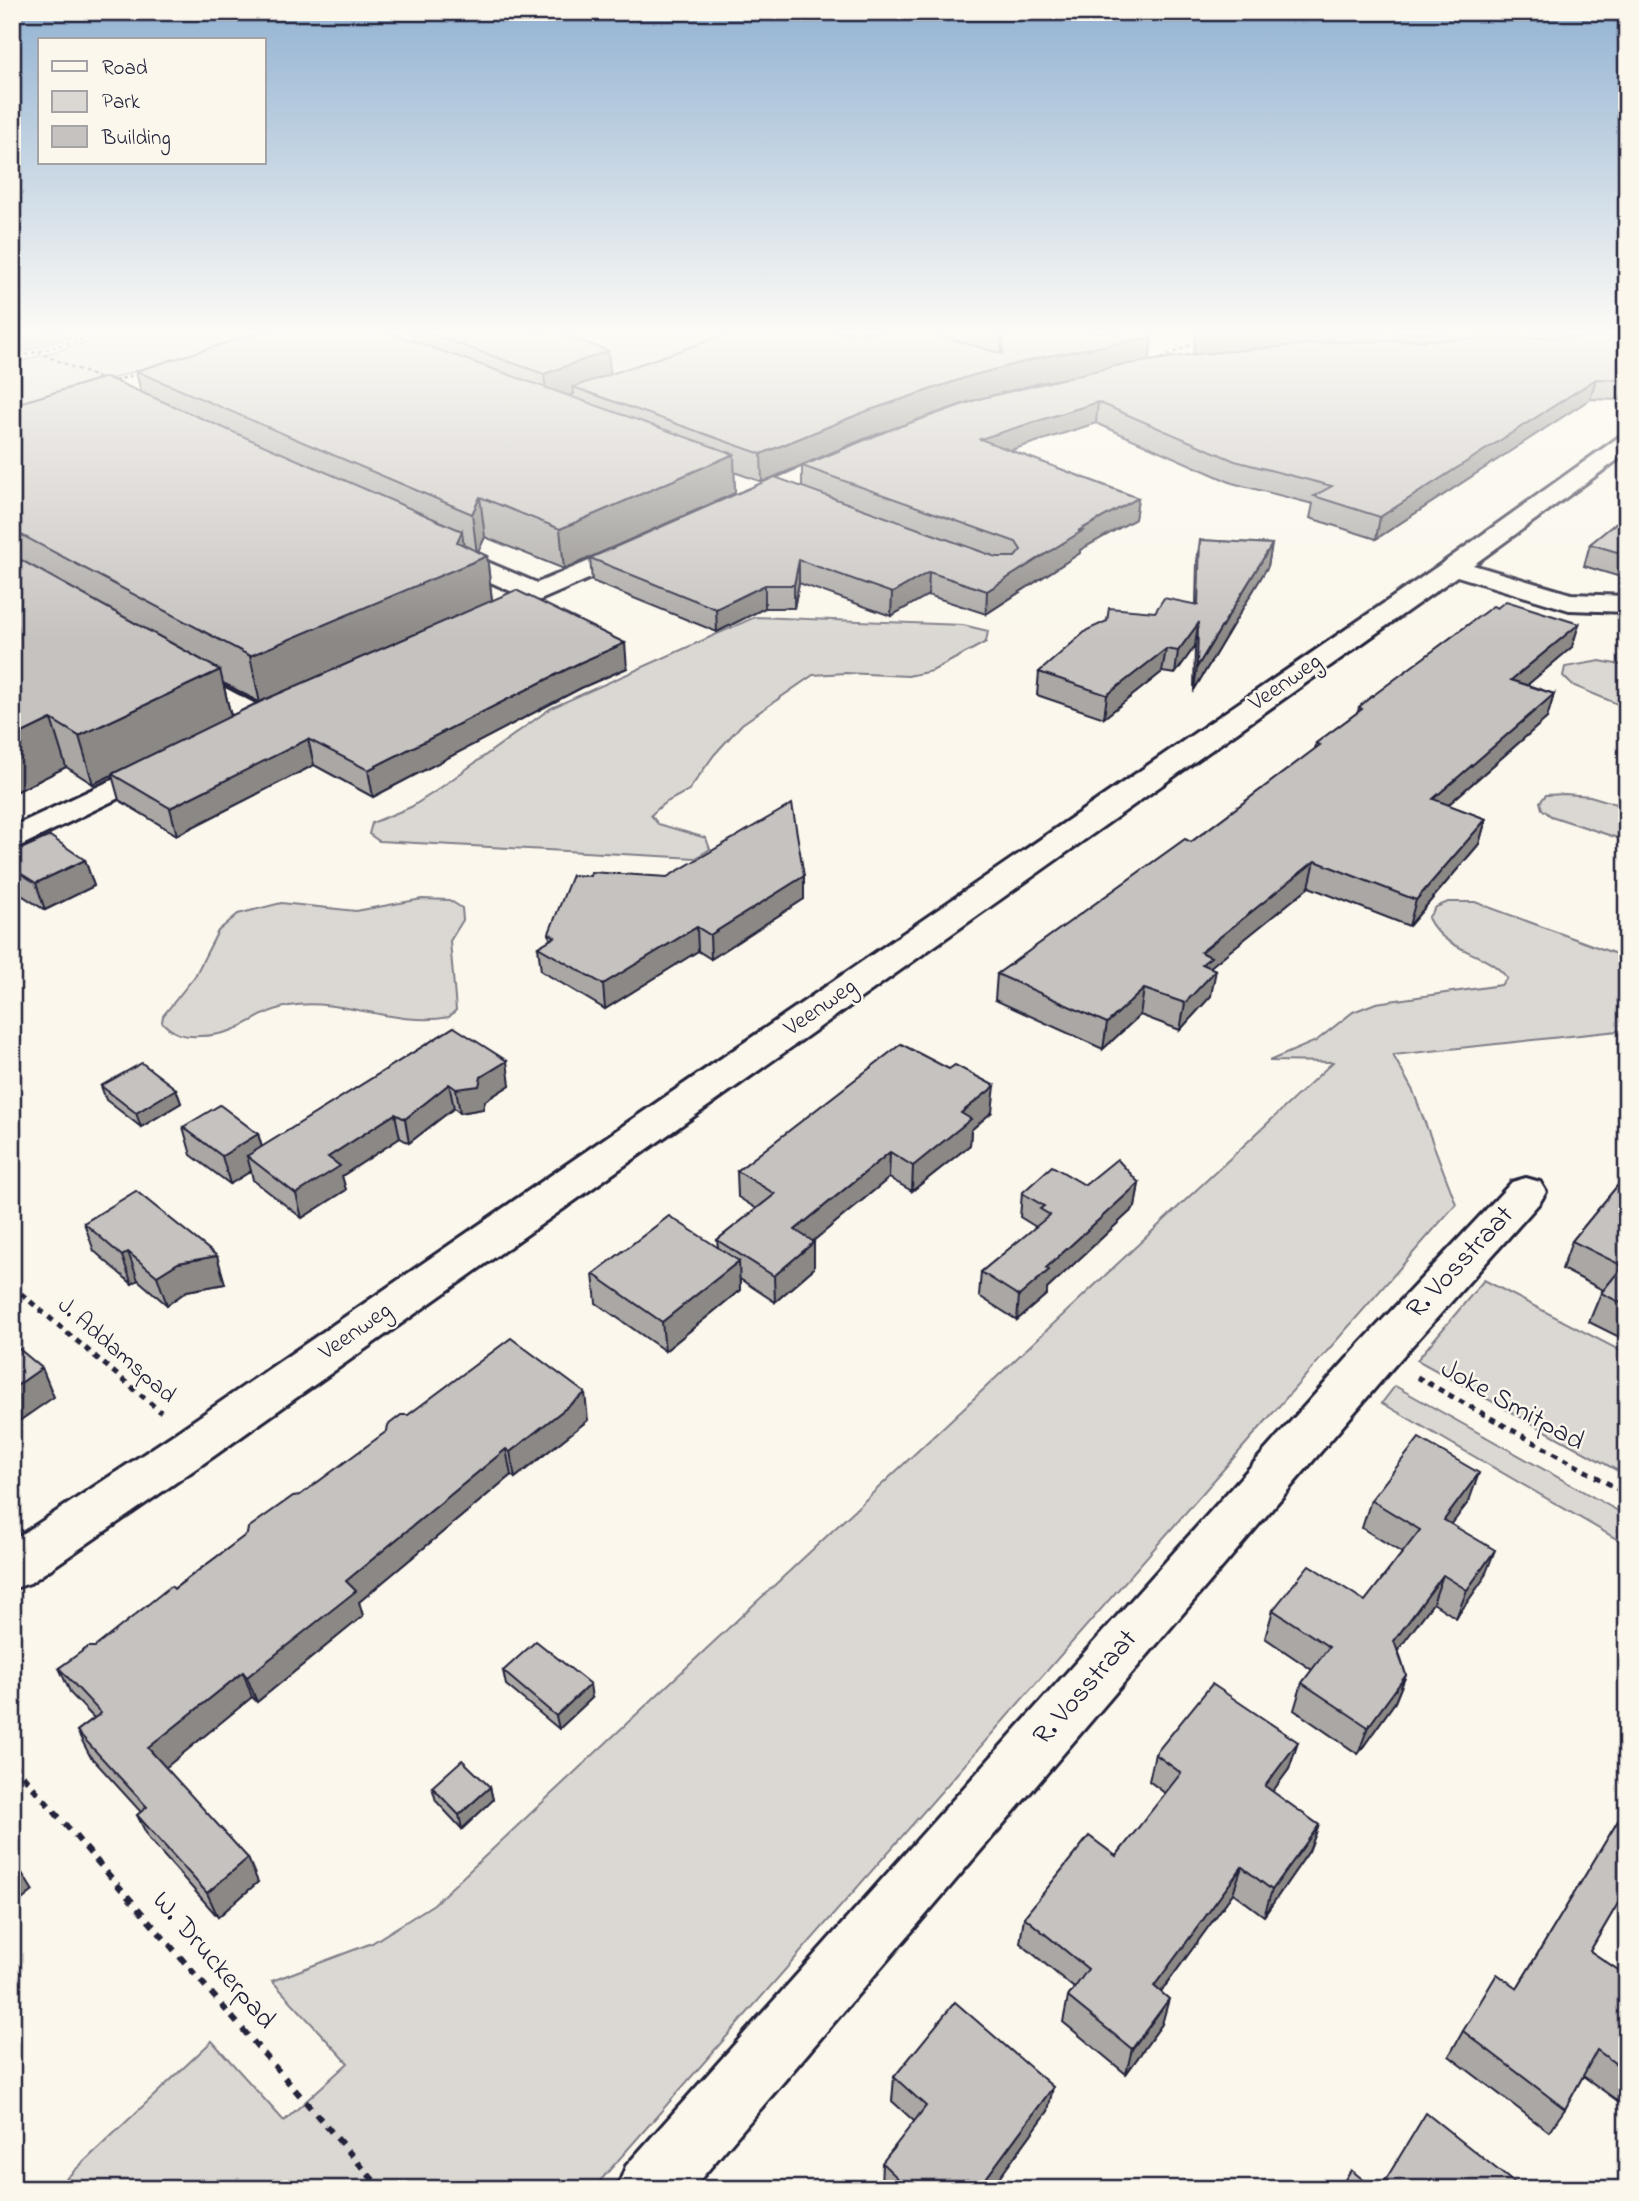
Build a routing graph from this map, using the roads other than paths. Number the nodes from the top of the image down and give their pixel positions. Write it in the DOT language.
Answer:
graph roads {
  1 [pos="1627,442"];
  2 [pos="874,444"];
  3 [pos="738,484"];
  4 [pos="769,491"];
  5 [pos="813,502"];
  6 [pos="713,515"];
  7 [pos="663,538"];
  8 [pos="424,543"];
  9 [pos="1452,567"];
  10 [pos="537,593"];
  11 [pos="1627,604"];
  12 [pos="461,627"];
  13 [pos="155,658"];
  14 [pos="285,706"];
  15 [pos="259,717"];
  16 [pos="234,730"];
  17 [pos="185,754"];
  18 [pos="12,840"];
  19 [pos="1526,1192"];
  20 [pos="12,1568"];
  21 [pos="649,2189"];
  1 -- 9 [label="street, Veenweg"];
  2 -- 4 [label="street"];
  3 -- 4 [label="street"];
  4 -- 5 [label="street"];
  4 -- 6 [label="street"];
  7 -- 10 [label="street"];
  8 -- 10 [label="street"];
  9 -- 11 [label="street"];
  9 -- 20 [label="street, Veenweg"];
  10 -- 12 [label="street"];
  13 -- 15 [label="street"];
  14 -- 15 [label="street"];
  15 -- 16 [label="street"];
  17 -- 18 [label="street"];
  19 -- 21 [label="street, R. Vosstraat"];
}
